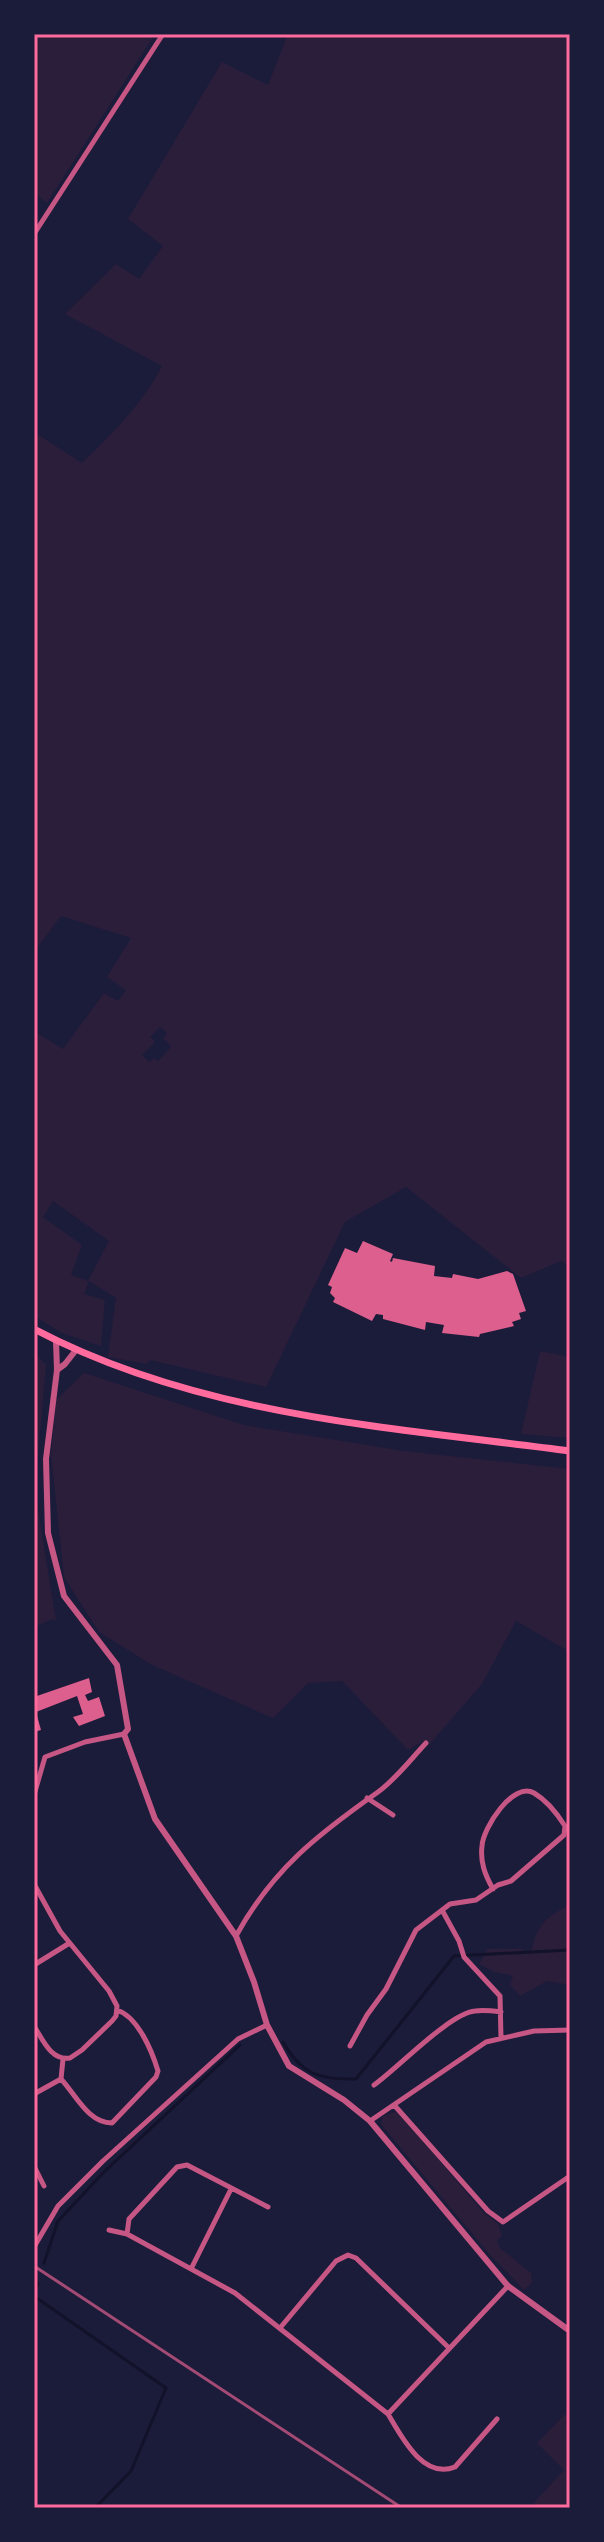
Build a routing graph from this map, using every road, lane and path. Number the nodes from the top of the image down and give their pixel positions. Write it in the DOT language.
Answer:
graph roads {
  1 [pos="163,34"];
  2 [pos="34,234"];
  3 [pos="34,1329"];
  4 [pos="56,1341"];
  5 [pos="76,1350"];
  6 [pos="57,1370"];
  7 [pos="570,1451"];
  8 [pos="124,1734"];
  9 [pos="426,1743"];
  10 [pos="34,1795"];
  11 [pos="367,1798"];
  12 [pos="393,1815"];
  13 [pos="34,1884"];
  14 [pos="493,1889"];
  15 [pos="442,1910"];
  16 [pos="236,1936"];
  17 [pos="68,1944"];
  18 [pos="34,1965"];
  19 [pos="117,2010"];
  20 [pos="501,2012"];
  21 [pos="267,2025"];
  22 [pos="34,2026"];
  23 [pos="570,2030"];
  24 [pos="501,2038"];
  25 [pos="350,2046"];
  26 [pos="63,2059"];
  27 [pos="61,2079"];
  28 [pos="374,2085"];
  29 [pos="34,2094"];
  30 [pos="395,2106"];
  31 [pos="370,2121"];
  32 [pos="34,2166"];
  33 [pos="570,2176"];
  34 [pos="44,2186"];
  35 [pos="231,2189"];
  36 [pos="268,2207"];
  37 [pos="109,2230"];
  38 [pos="127,2234"];
  39 [pos="34,2247"];
  40 [pos="191,2269"];
  41 [pos="508,2286"];
  42 [pos="280,2328"];
  43 [pos="570,2331"];
  44 [pos="448,2347"];
  45 [pos="388,2414"];
  46 [pos="497,2419"];
  1 -- 2 [label="street"];
  3 -- 4 [label="main road"];
  4 -- 5 [label="main road"];
  4 -- 6 [label="street"];
  5 -- 6 [label="street"];
  5 -- 7 [label="main road"];
  6 -- 8 [label="street"];
  8 -- 10 [label="street"];
  8 -- 16 [label="street"];
  9 -- 11 [label="street"];
  11 -- 12 [label="street"];
  11 -- 16 [label="street"];
  13 -- 17 [label="street"];
  14 -- 14 [label="street"];
  14 -- 15 [label="street"];
  15 -- 20 [label="street"];
  15 -- 25 [label="street"];
  16 -- 21 [label="street"];
  17 -- 18 [label="street"];
  17 -- 19 [label="street"];
  19 -- 26 [label="street"];
  19 -- 27 [label="street"];
  20 -- 24 [label="street"];
  20 -- 28 [label="street"];
  21 -- 31 [label="street"];
  21 -- 39 [label="street"];
  22 -- 26 [label="street"];
  23 -- 24 [label="street"];
  24 -- 30 [label="street"];
  26 -- 27 [label="street"];
  27 -- 29 [label="street"];
  30 -- 31 [label="street"];
  30 -- 33 [label="street"];
  31 -- 41 [label="street"];
  32 -- 34 [label="street"];
  35 -- 36 [label="street"];
  35 -- 38 [label="street"];
  35 -- 40 [label="street"];
  37 -- 38 [label="street"];
  38 -- 40 [label="street"];
  40 -- 42 [label="street"];
  41 -- 43 [label="street"];
  41 -- 44 [label="street"];
  42 -- 44 [label="street"];
  42 -- 45 [label="street"];
  44 -- 45 [label="street"];
  45 -- 46 [label="street"];
}
